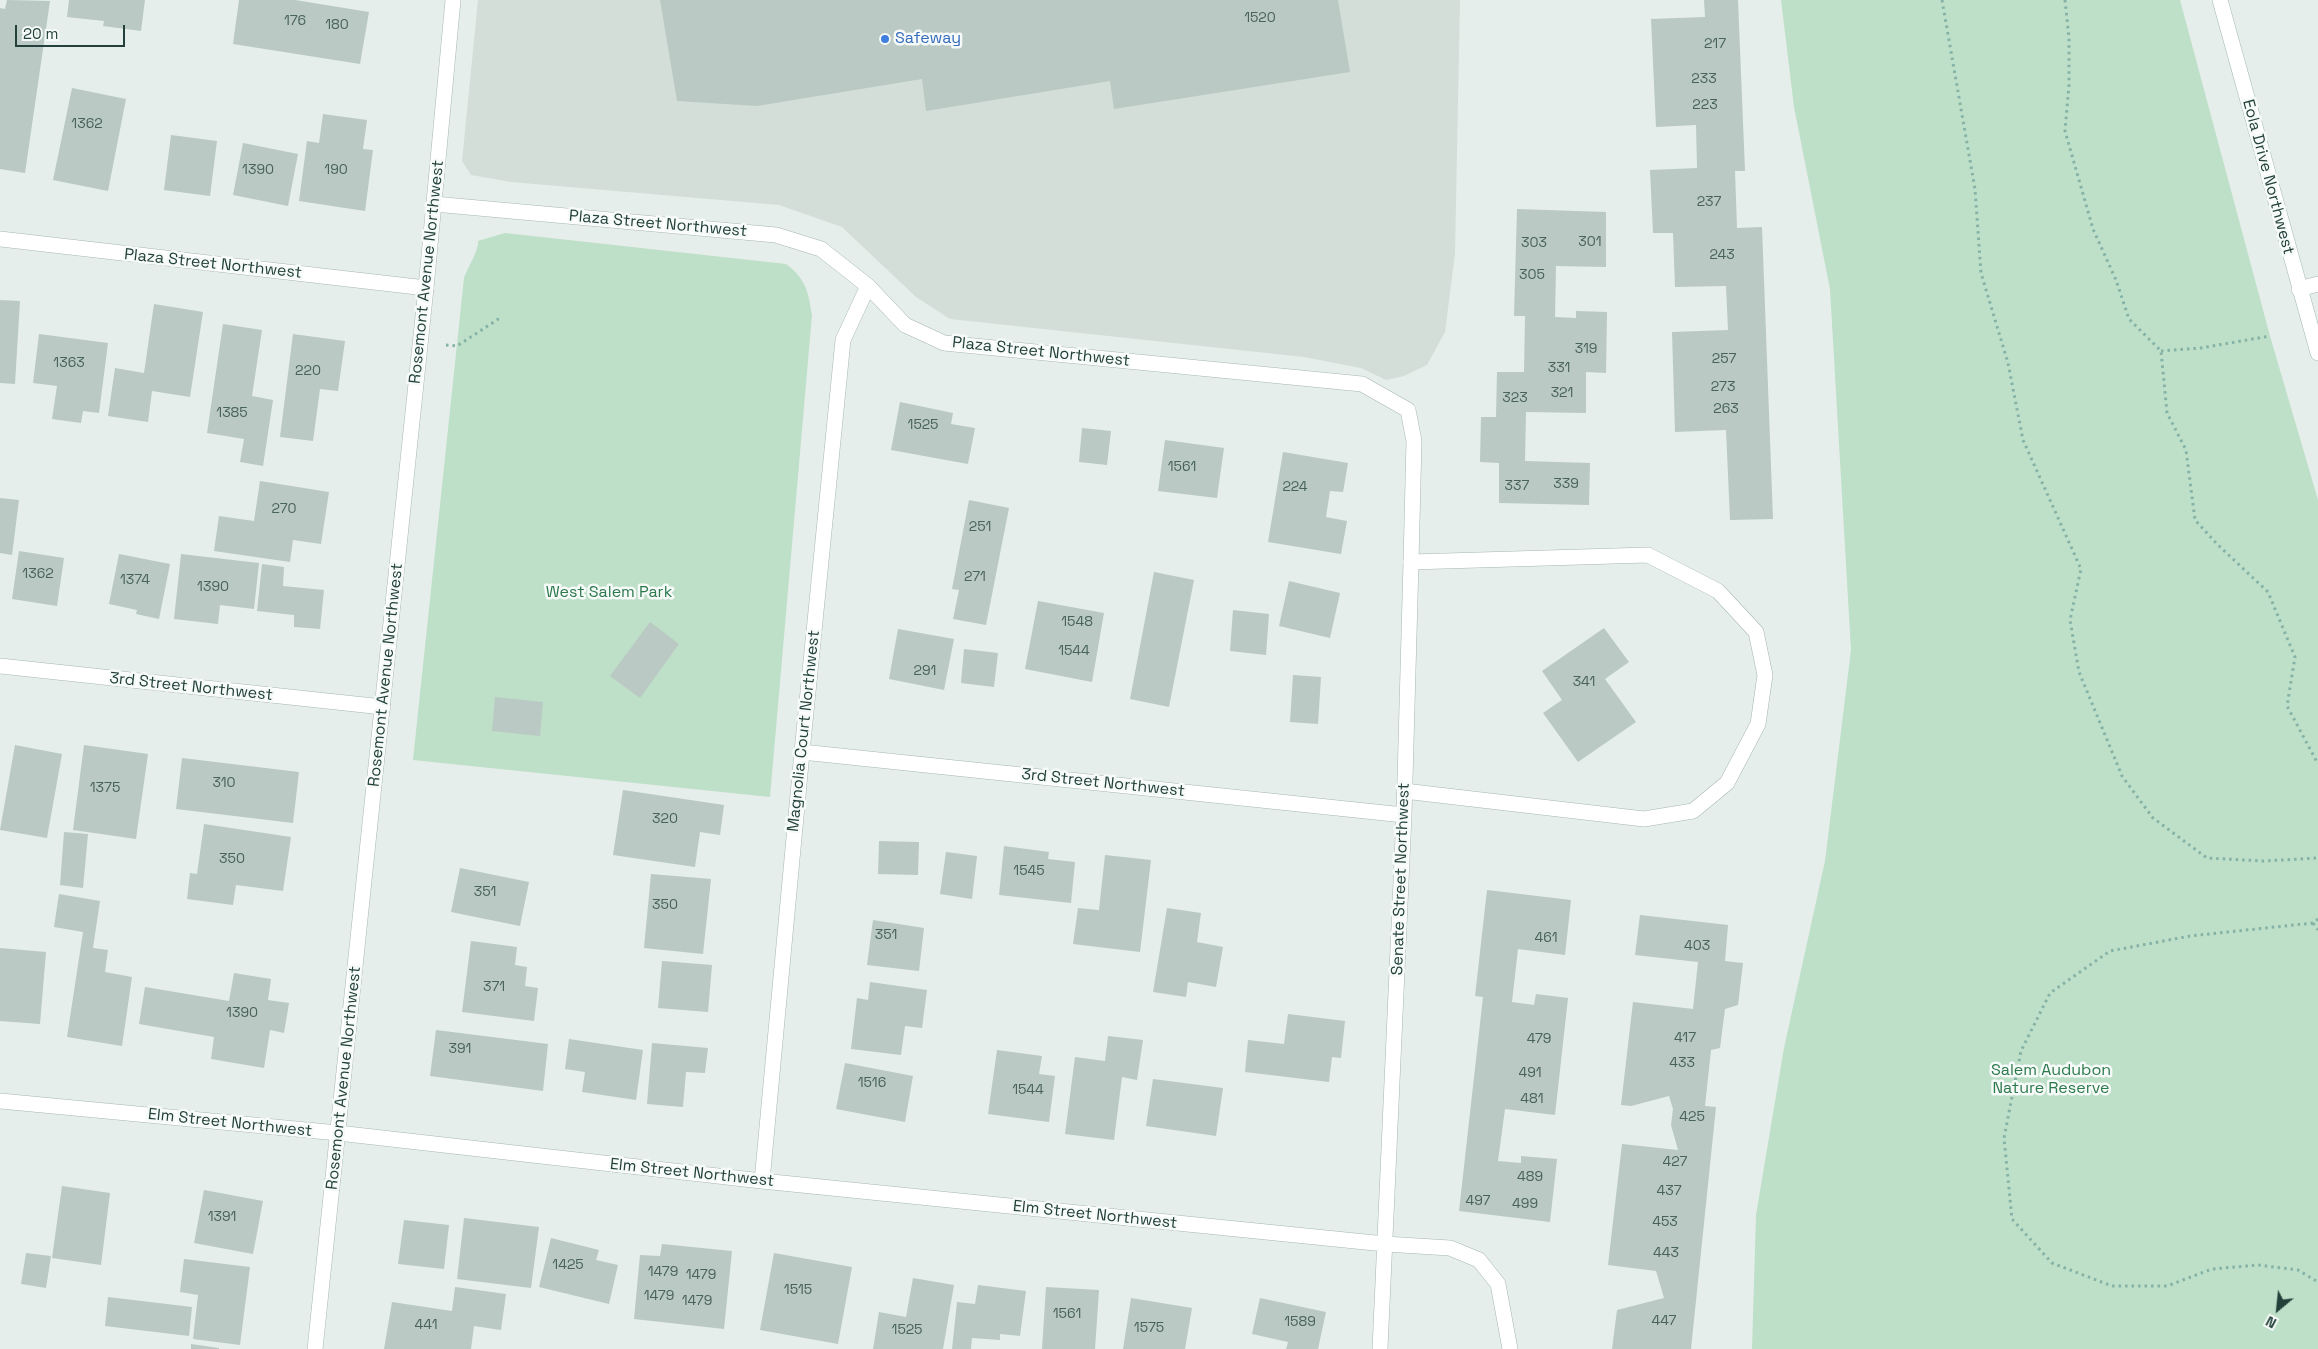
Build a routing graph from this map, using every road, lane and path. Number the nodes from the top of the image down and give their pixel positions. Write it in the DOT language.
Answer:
graph roads {
  1 [pos="453,0"];
  2 [pos="1942,0"];
  3 [pos="2065,0"];
  4 [pos="2220,0"];
  5 [pos="434,204"];
  6 [pos="0,240"];
  7 [pos="2318,284"];
  8 [pos="868,286"];
  9 [pos="426,288"];
  10 [pos="2299,289"];
  11 [pos="500,318"];
  12 [pos="2270,336"];
  13 [pos="420,343"];
  14 [pos="2161,351"];
  15 [pos="2318,353"];
  16 [pos="1408,410"];
  17 [pos="1411,562"];
  18 [pos="0,666"];
  19 [pos="383,707"];
  20 [pos="802,752"];
  21 [pos="2318,764"];
  22 [pos="1404,791"];
  23 [pos="1404,815"];
  24 [pos="2318,858"];
  25 [pos="2318,919"];
  26 [pos="2312,922"];
  27 [pos="2318,930"];
  28 [pos="0,1101"];
  29 [pos="338,1133"];
  30 [pos="762,1181"];
  31 [pos="1385,1244"];
  32 [pos="2318,1282"];
  33 [pos="315,1349"];
  34 [pos="1380,1349"];
  35 [pos="1510,1349"];
  1 -- 5 [label="street, Rosemont Avenue Northwest"];
  2 -- 24 [label="path"];
  3 -- 14 [label="path"];
  4 -- 10 [label="street, Eola Drive Northwest"];
  5 -- 8 [label="street, Plaza Street Northwest"];
  5 -- 9 [label="street, Rosemont Avenue Northwest"];
  6 -- 9 [label="street, Plaza Street Northwest"];
  7 -- 10 [label="street"];
  8 -- 16 [label="street, Plaza Street Northwest"];
  8 -- 20 [label="street, Magnolia Court Northwest"];
  9 -- 13 [label="street, Rosemont Avenue Northwest"];
  10 -- 15 [label="street, Eola Drive Northwest"];
  11 -- 13 [label="path"];
  12 -- 14 [label="path"];
  13 -- 19 [label="street, Rosemont Avenue Northwest"];
  14 -- 21 [label="path"];
  16 -- 17 [label="street, Senate Street Northwest"];
  17 -- 22 [label="street, Senate Street Northwest"];
  17 -- 22 [label="street"];
  18 -- 19 [label="street, 3rd Street Northwest"];
  19 -- 29 [label="street, Rosemont Avenue Northwest"];
  20 -- 23 [label="street, 3rd Street Northwest"];
  20 -- 30 [label="street, Magnolia Court Northwest"];
  22 -- 23 [label="street, Senate Street Northwest"];
  23 -- 31 [label="street, Senate Street Northwest"];
  25 -- 26 [label="path"];
  26 -- 27 [label="path"];
  26 -- 32 [label="path"];
  28 -- 29 [label="street, Elm Street Northwest"];
  29 -- 30 [label="street, Elm Street Northwest"];
  29 -- 33 [label="street, Rosemont Avenue Northwest"];
  30 -- 31 [label="street, Elm Street Northwest"];
  31 -- 34 [label="street, Senate Street Northwest"];
  31 -- 35 [label="street, Elm Street Northwest"];
}
